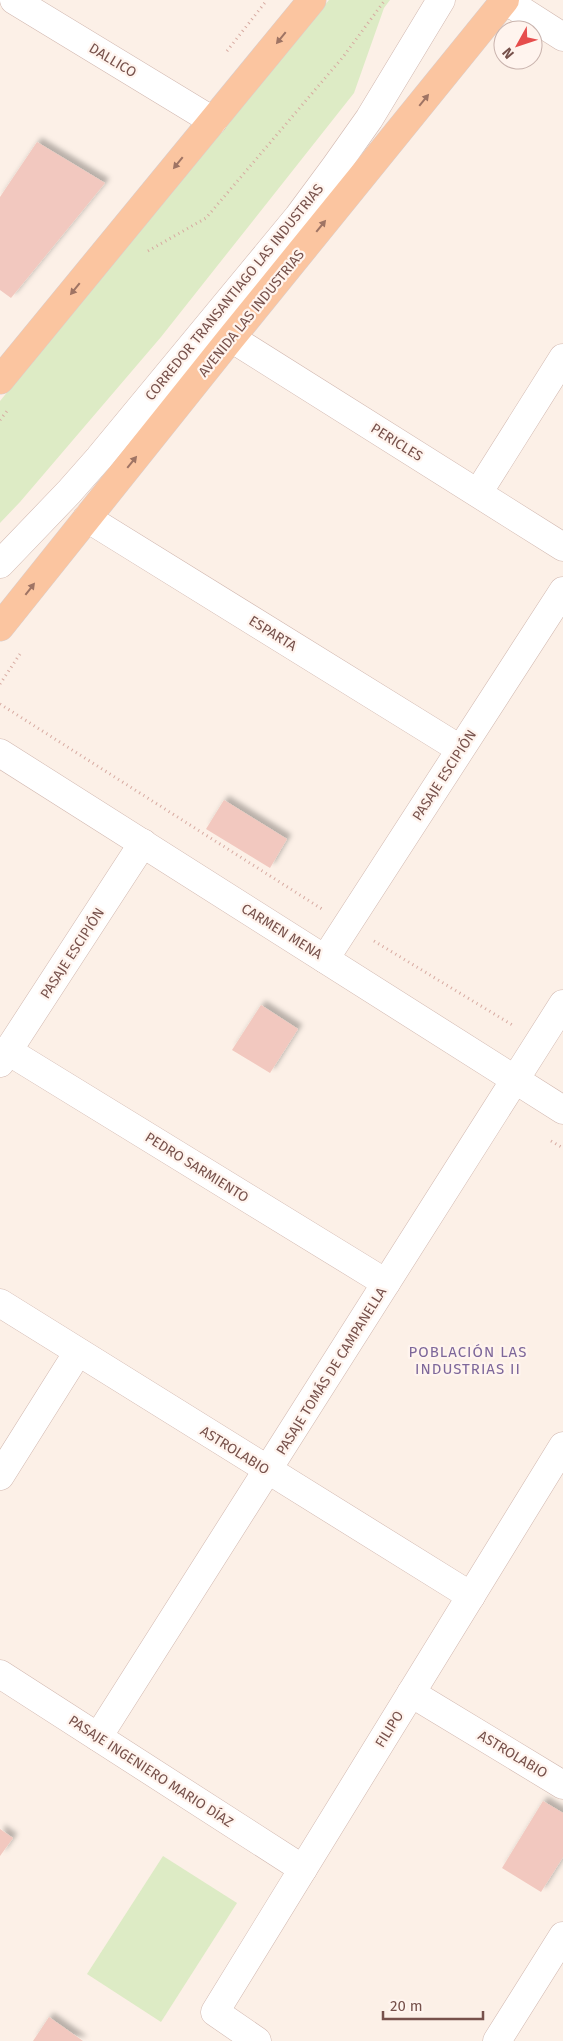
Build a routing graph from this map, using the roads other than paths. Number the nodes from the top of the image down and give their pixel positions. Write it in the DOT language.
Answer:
graph roads {
  1 [pos="14,0"];
  2 [pos="312,0"];
  3 [pos="422,0"];
  4 [pos="441,0"];
  5 [pos="505,0"];
  6 [pos="563,37"];
  7 [pos="213,120"];
  8 [pos="231,338"];
  9 [pos="563,358"];
  10 [pos="0,380"];
  11 [pos="478,494"];
  12 [pos="87,518"];
  13 [pos="0,542"];
  14 [pos="563,547"];
  15 [pos="0,564"];
  16 [pos="563,591"];
  17 [pos="0,627"];
  18 [pos="460,749"];
  19 [pos="0,753"];
  20 [pos="143,843"];
  21 [pos="325,959"];
  22 [pos="563,1004"];
  23 [pos="4,1057"];
  24 [pos="515,1079"];
  25 [pos="563,1110"];
  26 [pos="386,1283"];
  27 [pos="0,1303"];
  28 [pos="78,1352"];
  29 [pos="563,1446"];
  30 [pos="268,1470"];
  31 [pos="0,1476"];
  32 [pos="471,1596"];
  33 [pos="0,1674"];
  34 [pos="412,1693"];
  35 [pos="98,1737"];
  36 [pos="563,1785"];
  37 [pos="303,1869"];
  38 [pos="563,1936"];
  39 [pos="257,2041"];
  40 [pos="497,2041"];
  1 -- 7 [label="street, DALLICO"];
  2 -- 7 [label="main road, one-way"];
  3 -- 13 [label="street, CORREDOR TRANSANTIAGO LAS INDUSTRIAS"];
  4 -- 15 [label="street, CORREDOR TRANSANTIAGO LAS INDUSTRIAS"];
  5 -- 6 [label="street"];
  8 -- 5 [label="main road, AVENIDA LAS INDUSTRIAS, one-way"];
  7 -- 10 [label="main road, one-way"];
  8 -- 11 [label="street, PERICLES"];
  12 -- 8 [label="main road, AVENIDA LAS INDUSTRIAS, one-way"];
  9 -- 11 [label="street"];
  11 -- 14 [label="street, PERICLES"];
  17 -- 12 [label="main road, AVENIDA LAS INDUSTRIAS, one-way"];
  12 -- 18 [label="street, ESPARTA"];
  16 -- 18 [label="street, PASAJE ESCIPIÓN"];
  18 -- 21 [label="street, PASAJE ESCIPIÓN"];
  19 -- 20 [label="street, CARMEN MENA"];
  20 -- 21 [label="street, CARMEN MENA"];
  20 -- 23 [label="street, PASAJE ESCIPIÓN"];
  21 -- 24 [label="street, CARMEN MENA"];
  22 -- 24 [label="street, PASAJE TOMÁS DE CAMPANELLA"];
  23 -- 26 [label="street, PEDRO SARMIENTO"];
  24 -- 25 [label="street, CARMEN MENA"];
  24 -- 26 [label="street, PASAJE TOMÁS DE CAMPANELLA"];
  26 -- 30 [label="street, PASAJE TOMÁS DE CAMPANELLA"];
  27 -- 28 [label="street, ASTROLABIO"];
  28 -- 30 [label="street, ASTROLABIO"];
  28 -- 31 [label="street"];
  29 -- 32 [label="street, FILIPO"];
  30 -- 32 [label="street, ASTROLABIO"];
  30 -- 35 [label="street, PASAJE TOMÁS DE CAMPANELLA"];
  32 -- 34 [label="street, FILIPO"];
  33 -- 35 [label="street, PASAJE INGENIERO MARIO DÍAZ"];
  34 -- 36 [label="street, ASTROLABIO"];
  34 -- 37 [label="street, FILIPO"];
  35 -- 37 [label="street, PASAJE INGENIERO MARIO DÍAZ"];
  37 -- 39 [label="street, FILIPO"];
  38 -- 40 [label="street"];
}
